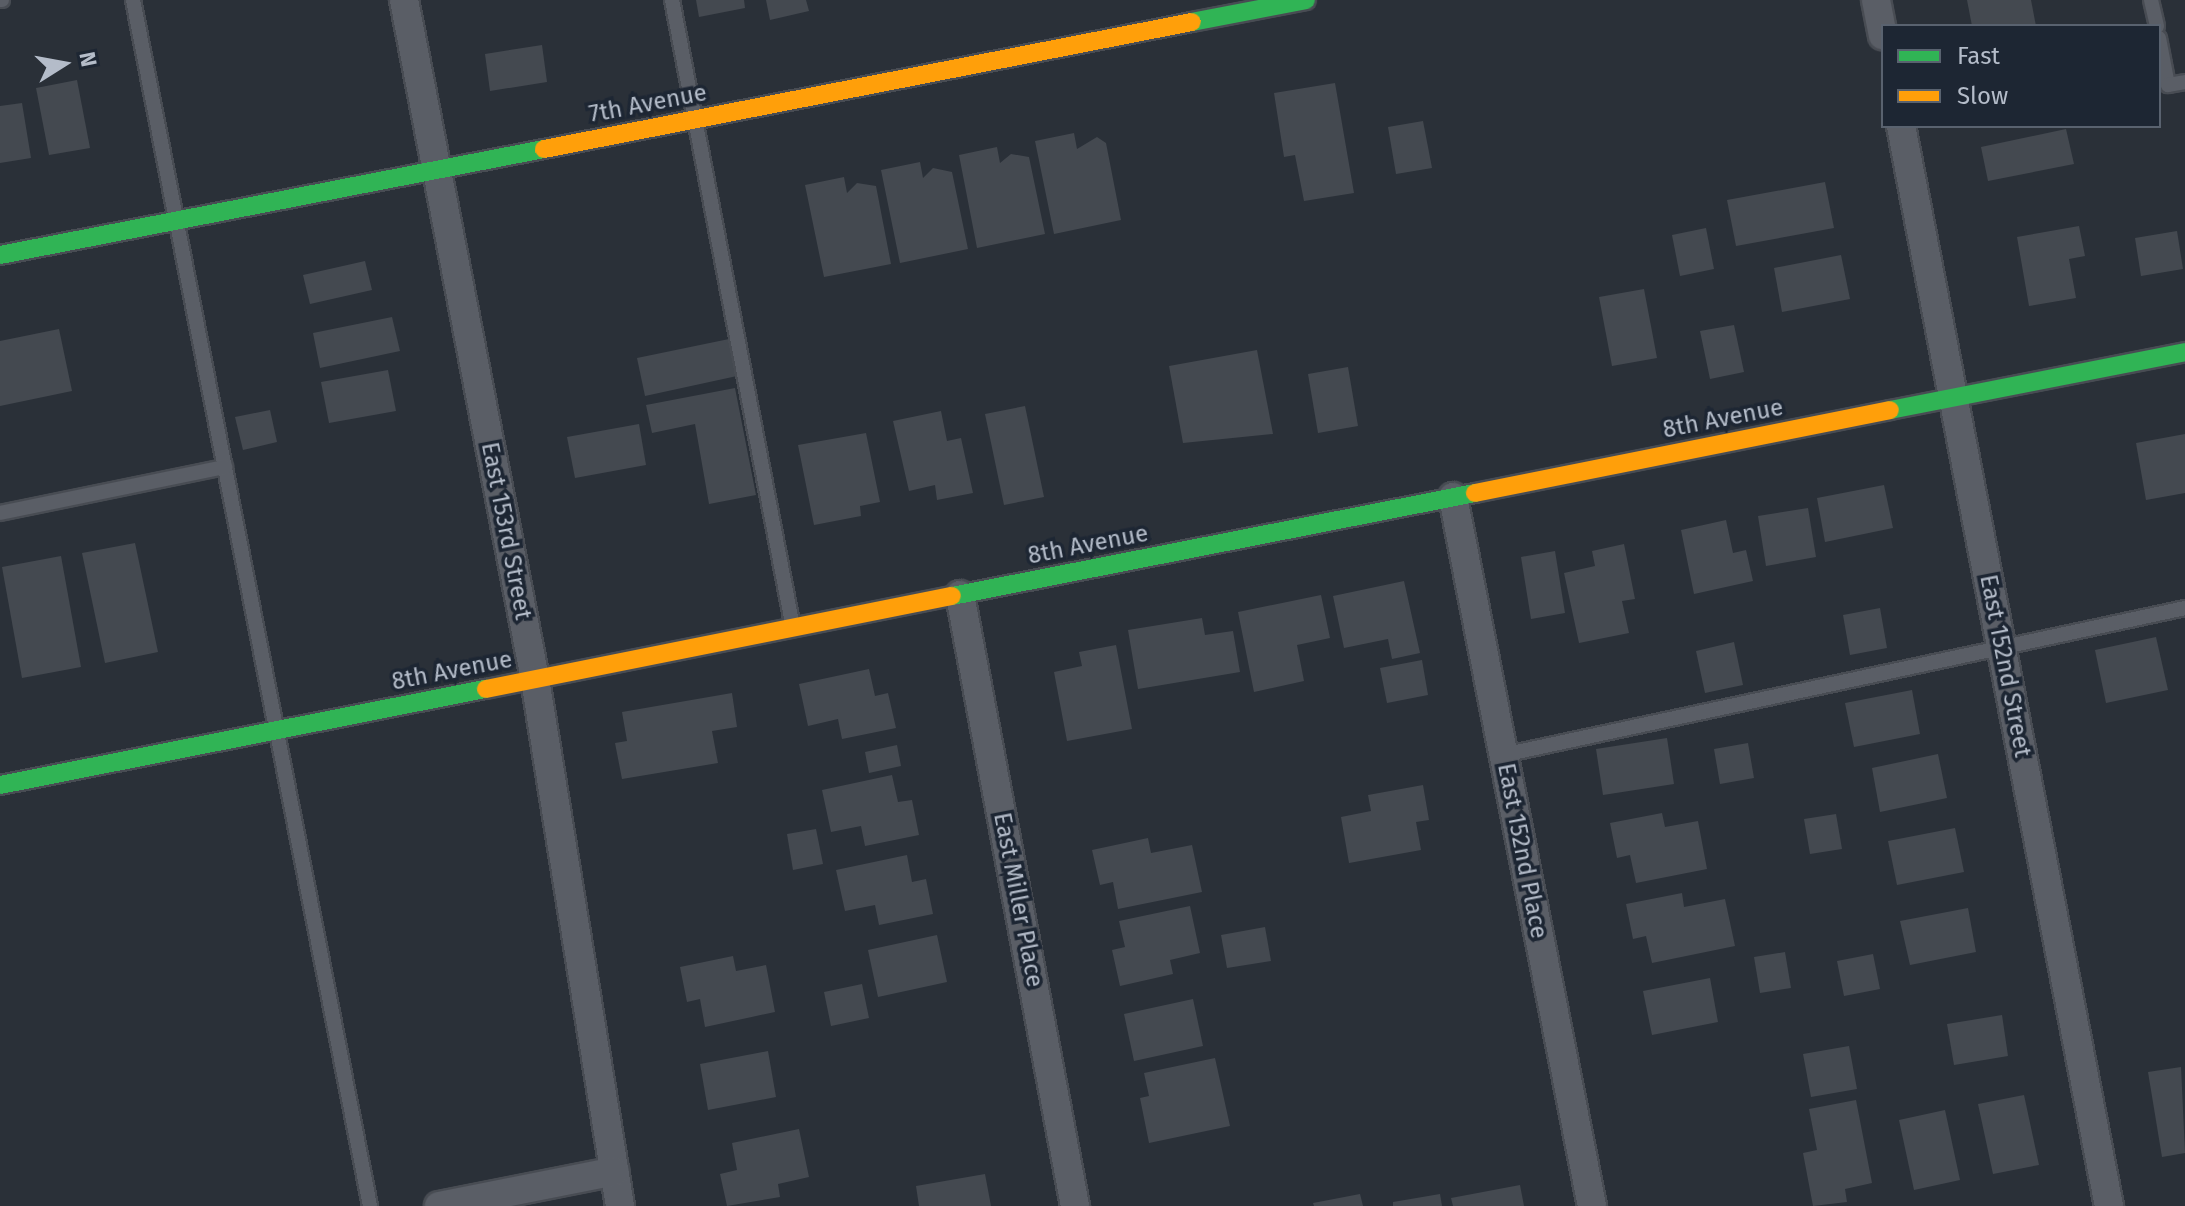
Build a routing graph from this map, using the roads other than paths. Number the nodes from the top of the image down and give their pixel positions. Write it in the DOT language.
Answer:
graph roads {
  1 [pos="133,0"];
  2 [pos="404,0"];
  3 [pos="672,0"];
  4 [pos="1306,0"];
  5 [pos="1876,0"];
  6 [pos="2151,0"];
  7 [pos="2157,24"];
  8 [pos="1881,25"];
  9 [pos="2161,48"];
  10 [pos="2185,82"];
  11 [pos="695,119"];
  12 [pos="1901,128"];
  13 [pos="436,170"];
  14 [pos="176,220"];
  15 [pos="0,255"];
  16 [pos="2185,352"];
  17 [pos="1953,398"];
  18 [pos="225,467"];
  19 [pos="1453,497"];
  20 [pos="0,513"];
  21 [pos="960,595"];
  22 [pos="2185,608"];
  23 [pos="793,628"];
  24 [pos="2001,648"];
  25 [pos="535,679"];
  26 [pos="277,730"];
  27 [pos="1503,755"];
  28 [pos="0,785"];
  29 [pos="615,1171"];
  30 [pos="370,1206"];
  31 [pos="439,1206"];
  32 [pos="620,1206"];
  33 [pos="1075,1206"];
  34 [pos="1592,1206"];
  35 [pos="2109,1206"];
  1 -- 14 [label="lane"];
  2 -- 13 [label="street, East 153rd Street"];
  3 -- 11 [label="lane"];
  4 -- 11 [label="street, 7th Avenue"];
  5 -- 8 [label="street"];
  6 -- 7 [label="lane"];
  9 -- 10 [label="lane"];
  11 -- 13 [label="street, 7th Avenue"];
  11 -- 23 [label="lane"];
  12 -- 17 [label="street, East 152nd Street"];
  13 -- 14 [label="street, 7th Avenue"];
  13 -- 25 [label="street, East 153rd Street"];
  14 -- 15 [label="street, 7th Avenue"];
  14 -- 18 [label="lane"];
  16 -- 17 [label="street, 8th Avenue"];
  17 -- 19 [label="street, 8th Avenue"];
  17 -- 24 [label="street, East 152nd Street"];
  18 -- 20 [label="lane"];
  18 -- 26 [label="lane"];
  19 -- 21 [label="street, 8th Avenue"];
  19 -- 27 [label="street, East 152nd Place"];
  21 -- 23 [label="street, 8th Avenue"];
  21 -- 33 [label="street, East Miller Place"];
  22 -- 24 [label="lane"];
  23 -- 25 [label="street, 8th Avenue"];
  24 -- 27 [label="lane"];
  24 -- 35 [label="street, East 152nd Street"];
  25 -- 26 [label="street, 8th Avenue"];
  25 -- 29 [label="street, East 153rd Street"];
  26 -- 28 [label="street, 8th Avenue"];
  26 -- 30 [label="lane"];
  27 -- 34 [label="street, East 152nd Place"];
  29 -- 31 [label="street"];
  29 -- 32 [label="street, East 153rd Street"];
}
